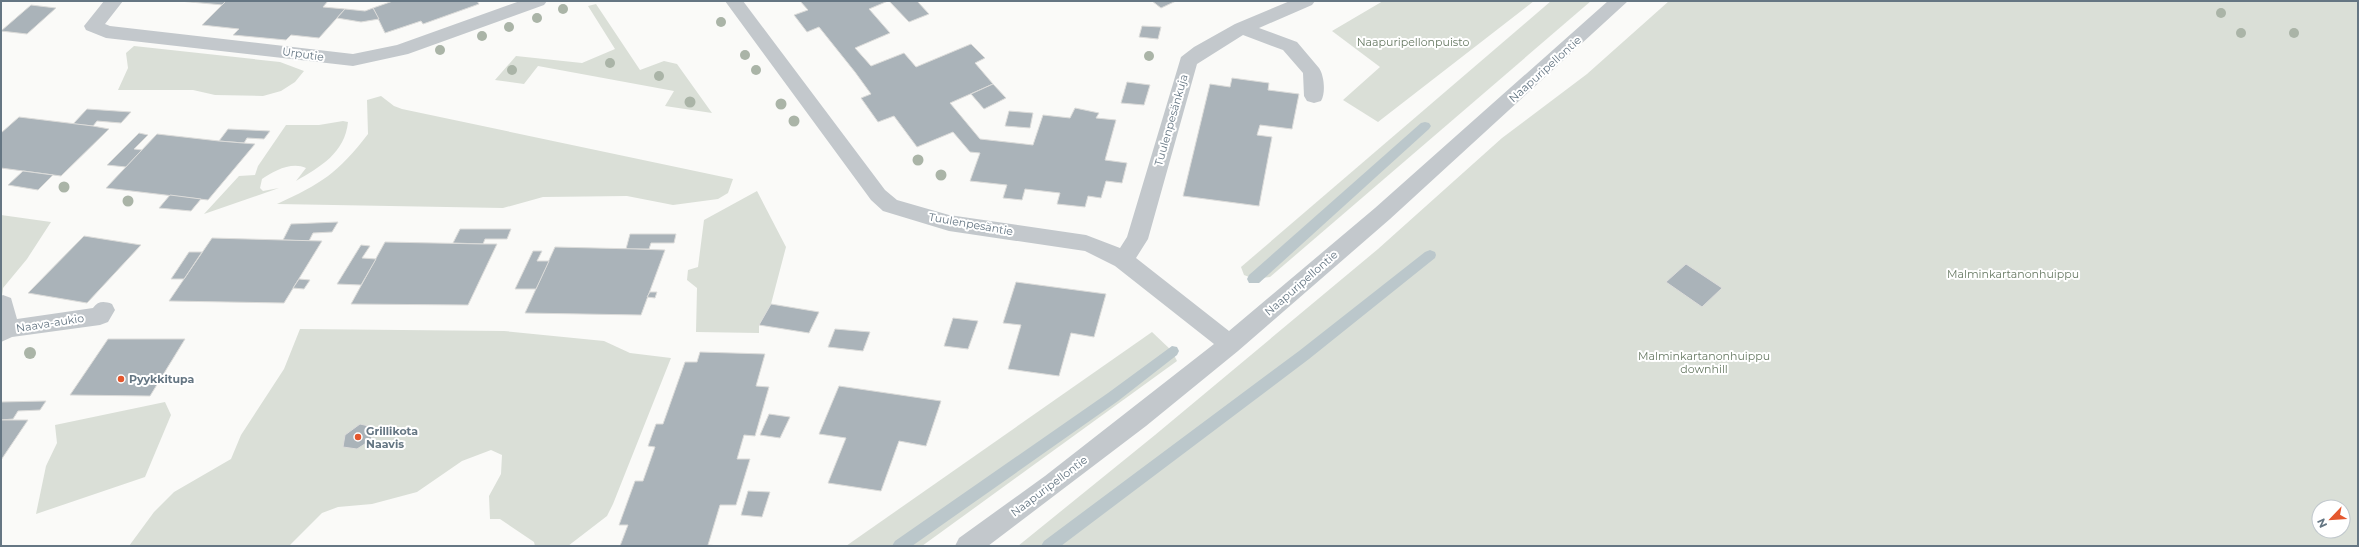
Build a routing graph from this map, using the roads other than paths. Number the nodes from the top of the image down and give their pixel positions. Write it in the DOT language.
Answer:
graph roads {
  1 [pos="114,1"];
  2 [pos="538,1"];
  3 [pos="734,1"];
  4 [pos="1306,1"];
  5 [pos="1619,1"];
  6 [pos="1242,28"];
  7 [pos="1314,96"];
  8 [pos="1123,260"];
  9 [pos="3,304"];
  10 [pos="103,313"];
  11 [pos="4,331"];
  12 [pos="1230,344"];
  13 [pos="968,546"];
  1 -- 2 [label="street, Urputie"];
  3 -- 8 [label="street, Tuulenpesäntie"];
  4 -- 6 [label="street, Tuulenpesänkuja"];
  5 -- 12 [label="street, Naapuripellontie"];
  6 -- 7 [label="street"];
  6 -- 8 [label="street, Tuulenpesänkuja"];
  8 -- 12 [label="street, Tuulenpesäntie"];
  9 -- 11 [label="street"];
  10 -- 11 [label="street, Naava-aukio"];
  12 -- 13 [label="street, Naapuripellontie"];
}
